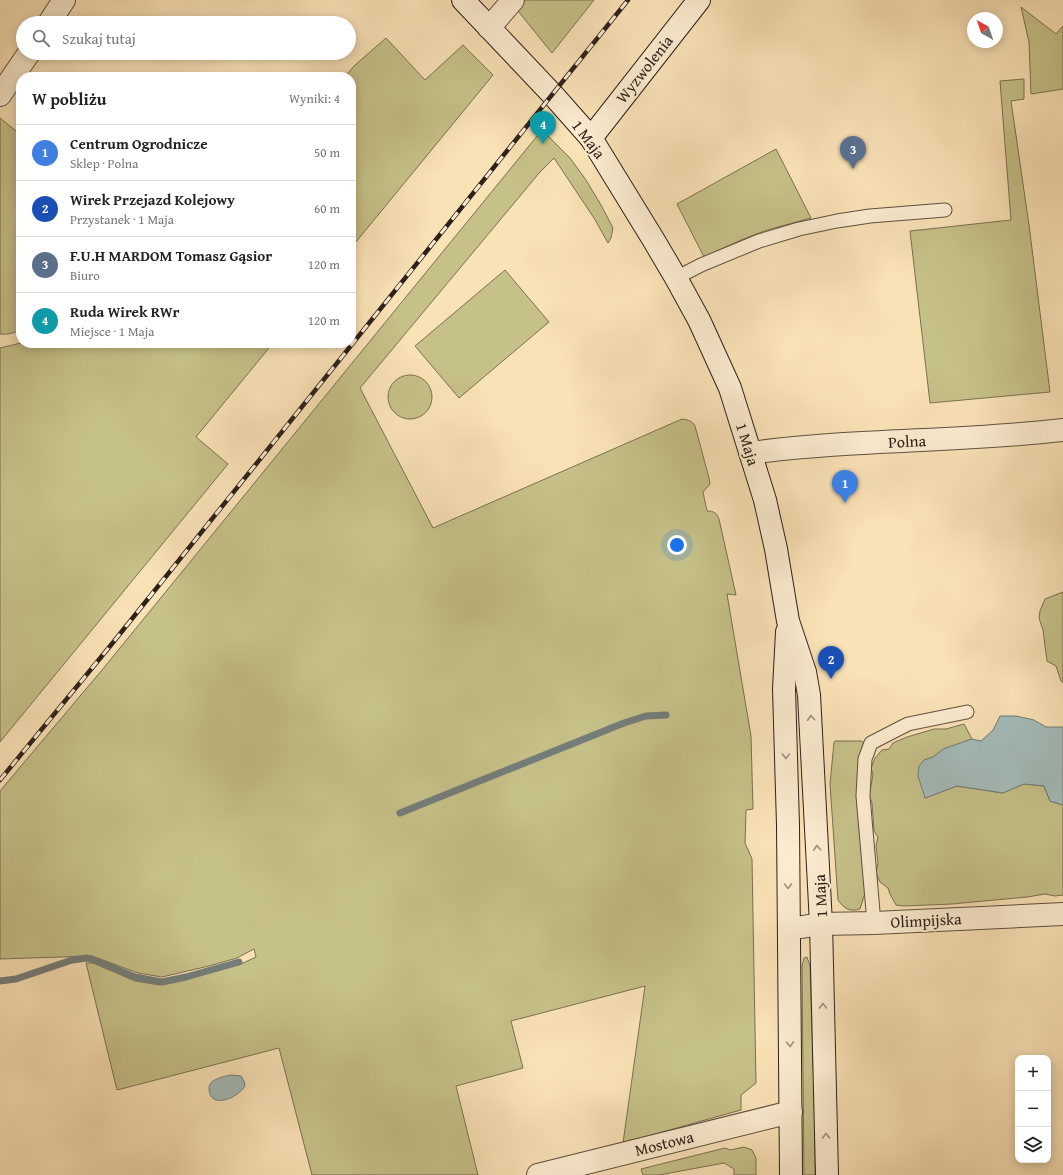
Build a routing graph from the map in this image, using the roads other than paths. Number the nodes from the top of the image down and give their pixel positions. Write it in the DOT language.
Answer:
graph roads {
  1 [pos="64,0"];
  2 [pos="463,0"];
  3 [pos="513,0"];
  4 [pos="698,0"];
  5 [pos="54,16"];
  6 [pos="489,28"];
  7 [pos="24,60"];
  8 [pos="0,95"];
  9 [pos="591,138"];
  10 [pos="945,210"];
  11 [pos="676,278"];
  12 [pos="1063,430"];
  13 [pos="750,453"];
  14 [pos="788,621"];
  15 [pos="967,712"];
  16 [pos="1063,914"];
  17 [pos="874,923"];
  18 [pos="821,924"];
  19 [pos="789,929"];
  20 [pos="791,1112"];
  21 [pos="581,1170"];
  22 [pos="538,1175"];
  23 [pos="791,1175"];
  24 [pos="827,1175"];
  1 -- 5 [label="main road"];
  2 -- 6 [label="main road, 1 Maja"];
  3 -- 6 [label="main road"];
  4 -- 9 [label="main road, Wyzwolenia"];
  6 -- 9 [label="main road, 1 Maja"];
  7 -- 8 [label="main road"];
  9 -- 11 [label="main road, 1 Maja"];
  10 -- 11 [label="lane"];
  11 -- 13 [label="main road, 1 Maja"];
  12 -- 13 [label="main road, Polna"];
  13 -- 14 [label="main road, 1 Maja"];
  18 -- 14 [label="main road, 1 Maja, one-way"];
  14 -- 19 [label="main road, 1 Maja, one-way"];
  15 -- 17 [label="lane"];
  16 -- 17 [label="main road, Olimpijska"];
  17 -- 18 [label="main road, Olimpijska"];
  18 -- 19 [label="main road, Olimpijska"];
  24 -- 18 [label="main road, 1 Maja, one-way"];
  19 -- 20 [label="main road, 1 Maja, one-way"];
  20 -- 21 [label="main road, Mostowa"];
  20 -- 23 [label="main road, 1 Maja"];
  21 -- 22 [label="main road, Mostowa"];
}
